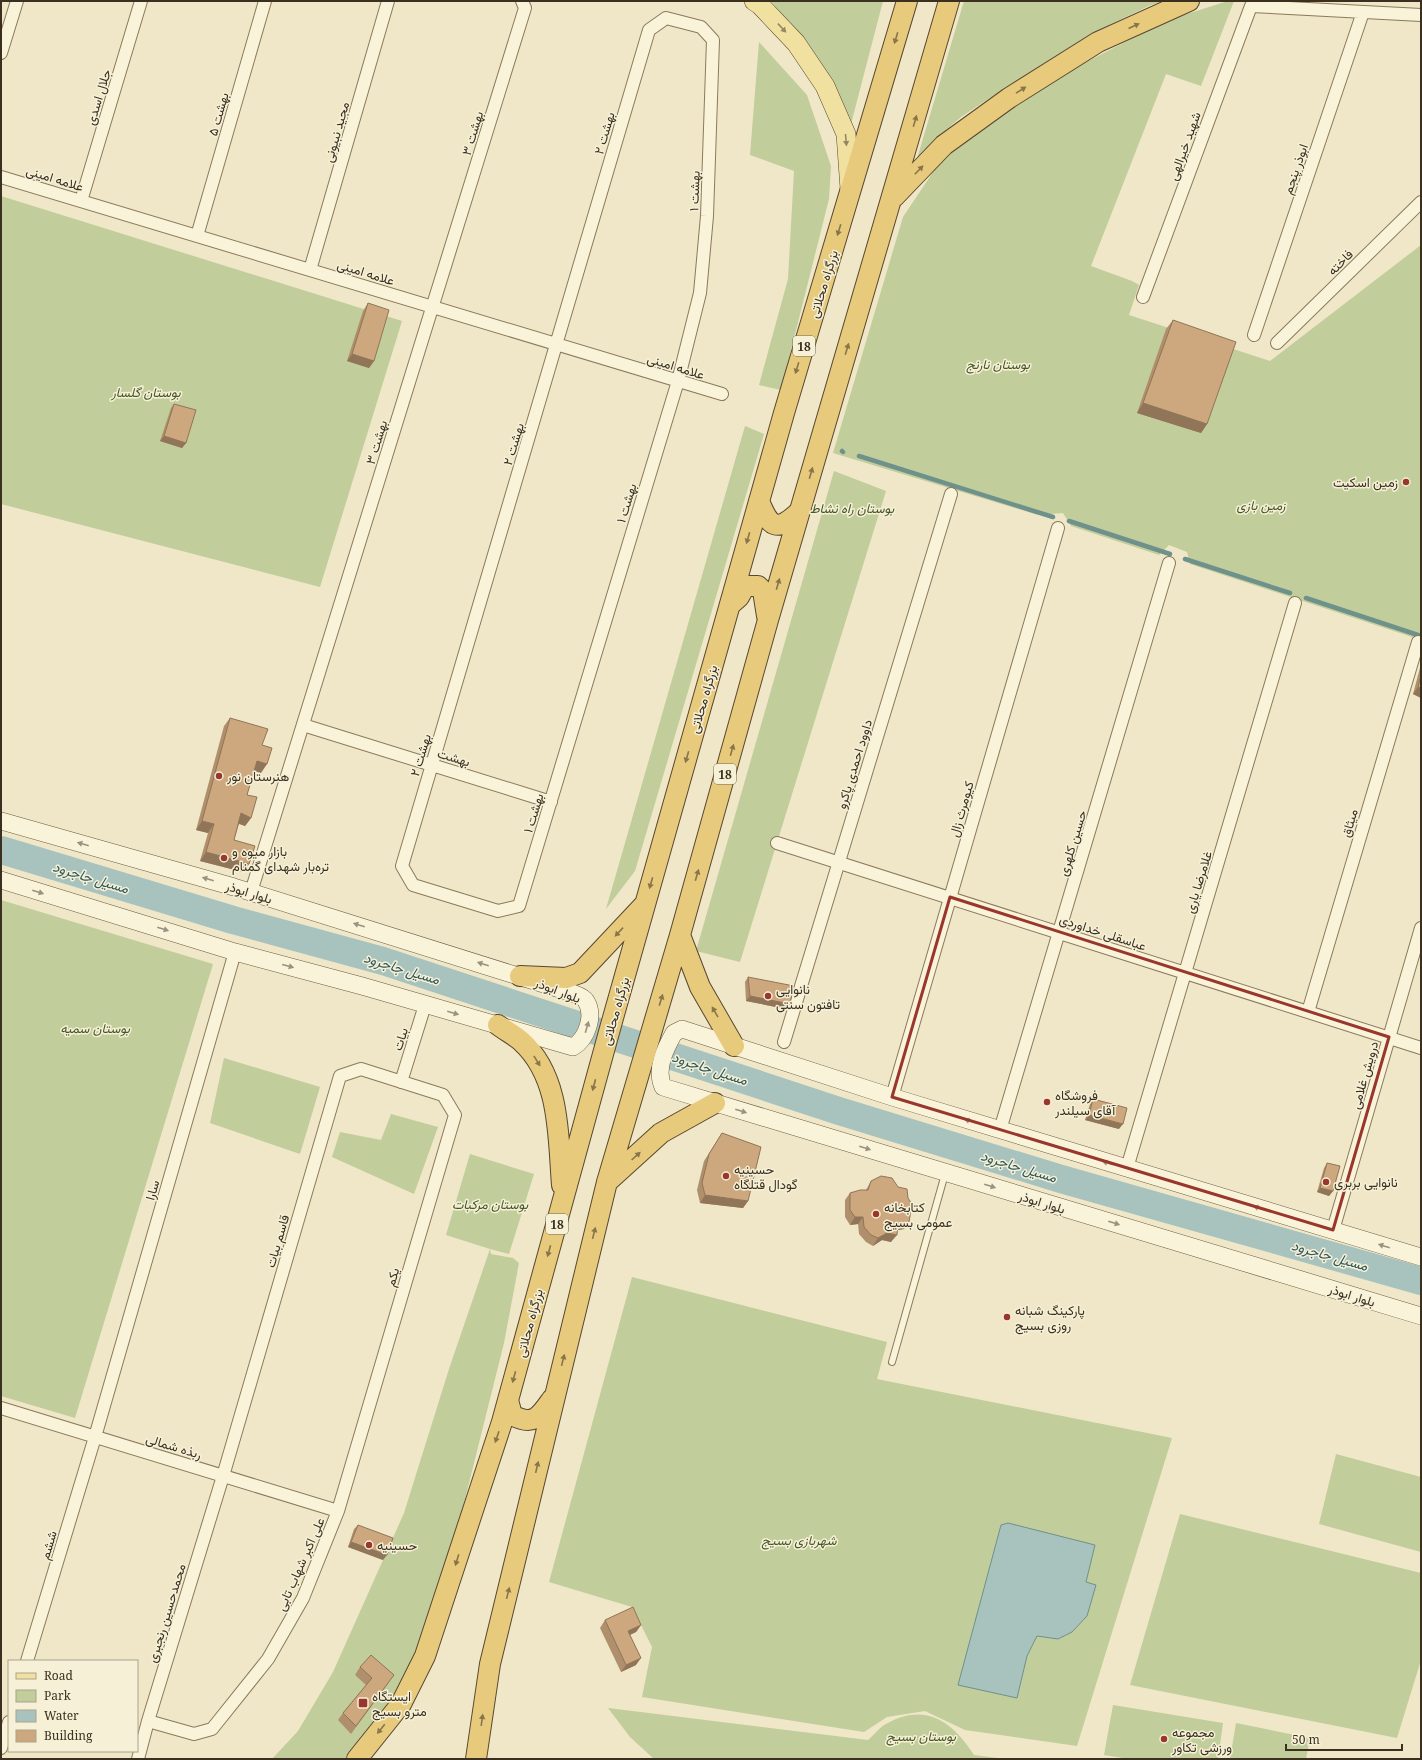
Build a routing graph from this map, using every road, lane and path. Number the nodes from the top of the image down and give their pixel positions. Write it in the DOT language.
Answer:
graph roads {
  1 [pos="17,1"];
  2 [pos="141,1"];
  3 [pos="265,1"];
  4 [pos="388,1"];
  5 [pos="522,1"];
  6 [pos="754,1"];
  7 [pos="907,1"];
  8 [pos="949,1"];
  9 [pos="1189,1"];
  10 [pos="1363,12"];
  11 [pos="1421,15"];
  12 [pos="649,30"];
  13 [pos="1,53"];
  14 [pos="1,177"];
  15 [pos="850,193"];
  16 [pos="892,198"];
  17 [pos="81,201"];
  18 [pos="1421,202"];
  19 [pos="196,236"];
  20 [pos="310,270"];
  21 [pos="1143,297"];
  22 [pos="433,307"];
  23 [pos="1254,335"];
  24 [pos="1278,343"];
  25 [pos="557,344"];
  26 [pos="678,381"];
  27 [pos="722,394"];
  28 [pos="951,494"];
  29 [pos="759,501"];
  30 [pos="800,511"];
  31 [pos="1058,528"];
  32 [pos="1169,563"];
  33 [pos="1295,603"];
  34 [pos="729,605"];
  35 [pos="768,620"];
  36 [pos="1418,642"];
  37 [pos="303,726"];
  38 [pos="432,765"];
  39 [pos="551,802"];
  40 [pos="1,821"];
  41 [pos="777,843"];
  42 [pos="839,862"];
  43 [pos="402,866"];
  44 [pos="1,880"];
  45 [pos="251,892"];
  46 [pos="950,898"];
  47 [pos="646,903"];
  48 [pos="1421,928"];
  49 [pos="1060,932"];
  50 [pos="680,934"];
  51 [pos="235,952"];
  52 [pos="1185,972"];
  53 [pos="520,976"];
  54 [pos="425,1005"];
  55 [pos="1308,1012"];
  56 [pos="498,1026"];
  57 [pos="1389,1037"];
  58 [pos="659,1040"];
  59 [pos="784,1042"];
  60 [pos="734,1046"];
  61 [pos="1421,1048"];
  62 [pos="652,1063"];
  63 [pos="401,1082"];
  64 [pos="892,1097"];
  65 [pos="714,1103"];
  66 [pos="1000,1130"];
  67 [pos="1127,1168"];
  68 [pos="946,1172"];
  69 [pos="607,1182"];
  70 [pos="563,1201"];
  71 [pos="1333,1230"];
  72 [pos="1421,1257"];
  73 [pos="1421,1316"];
  74 [pos="892,1362"];
  75 [pos="554,1398"];
  76 [pos="508,1400"];
  77 [pos="1,1408"];
  78 [pos="95,1437"];
  79 [pos="223,1476"];
  80 [pos="338,1511"];
  81 [pos="27,1660"];
  82 [pos="148,1721"];
  83 [pos="8,1725"];
  84 [pos="1,1748"];
  85 [pos="138,1759"];
  86 [pos="357,1759"];
  87 [pos="476,1759"];
  1 -- 13 [label="street"];
  2 -- 17 [label="street, جلال اسدی"];
  3 -- 19 [label="street, بهشت ۵"];
  4 -- 20 [label="street, مجید نبیونی"];
  5 -- 22 [label="street, بهشت ۳"];
  6 -- 15 [label="main road, one-way"];
  7 -- 15 [label="highway, بزرگراه محلاتی / 18, one-way"];
  16 -- 8 [label="highway, 18, one-way"];
  16 -- 9 [label="highway, one-way"];
  10 -- 11 [label="street"];
  10 -- 21 [label="street, شهید خیرالهی"];
  10 -- 23 [label="street, ابوذر پنجم"];
  12 -- 25 [label="street, بهشت ۲"];
  12 -- 26 [label="street, بهشت ۱"];
  14 -- 17 [label="street, علامه امینی"];
  15 -- 29 [label="highway, بزرگراه محلاتی / 18, one-way"];
  30 -- 16 [label="highway, 18, one-way"];
  17 -- 19 [label="street, علامه امینی"];
  18 -- 24 [label="street, فاخته"];
  19 -- 20 [label="street, علامه امینی"];
  20 -- 22 [label="street, علامه امینی"];
  22 -- 25 [label="street, علامه امینی"];
  22 -- 37 [label="street, بهشت ۳"];
  25 -- 26 [label="street, علامه امینی"];
  25 -- 38 [label="street, بهشت ۲"];
  26 -- 27 [label="street, علامه امینی"];
  26 -- 39 [label="street, بهشت ۱"];
  28 -- 42 [label="street, داوود احمدی پاکرو"];
  29 -- 30 [label="highway"];
  29 -- 34 [label="highway, بزرگراه محلاتی / 18, one-way"];
  35 -- 30 [label="highway, 18, one-way"];
  31 -- 46 [label="street, کیومرث زال"];
  32 -- 49 [label="street, حسین کلهری"];
  33 -- 52 [label="street, غلامرضا یاری"];
  34 -- 35 [label="highway"];
  34 -- 47 [label="highway, بزرگراه محلاتی / 18, one-way"];
  50 -- 35 [label="highway, 18, one-way"];
  36 -- 55 [label="street, میثاق"];
  37 -- 38 [label="street, بهشت"];
  37 -- 45 [label="street, بهشت ۳"];
  38 -- 39 [label="street, بهشت"];
  38 -- 43 [label="street, بهشت ۲"];
  39 -- 43 [label="street, بهشت ۱"];
  45 -- 40 [label="main road, بلوار ابوذر, one-way"];
  41 -- 42 [label="street, عباسقلی خداوردی"];
  42 -- 46 [label="street, عباسقلی خداوردی"];
  42 -- 59 [label="street, داوود احمدی پاکرو"];
  44 -- 51 [label="main road, بلوار ابوذر, one-way"];
  53 -- 45 [label="main road, بلوار ابوذر, one-way"];
  46 -- 49 [label="street, عباسقلی خداوردی"];
  46 -- 64 [label="street, کیومرث زال"];
  47 -- 53 [label="highway, one-way"];
  47 -- 70 [label="highway, بزرگراه محلاتی / 18, one-way"];
  48 -- 57 [label="street, درویش غلامی"];
  49 -- 52 [label="street, عباسقلی خداوردی"];
  49 -- 66 [label="street, حسین کلهری"];
  58 -- 50 [label="highway, 18, one-way"];
  60 -- 50 [label="highway, one-way"];
  51 -- 54 [label="main road, بلوار ابوذر, one-way"];
  51 -- 78 [label="street, سارا"];
  52 -- 55 [label="street, عباسقلی خداوردی"];
  52 -- 67 [label="street, غلامرضا یاری"];
  56 -- 53 [label="main road, بلوار ابوذر, one-way"];
  54 -- 56 [label="main road, بلوار ابوذر, one-way"];
  54 -- 63 [label="street, بیات"];
  55 -- 57 [label="street, عباسقلی خداوردی"];
  56 -- 70 [label="highway, one-way"];
  57 -- 61 [label="street, عباسقلی خداوردی"];
  57 -- 71 [label="street, درویش غلامی"];
  58 -- 60 [label="main road"];
  58 -- 62 [label="highway, 18"];
  60 -- 64 [label="main road"];
  62 -- 65 [label="main road, بلوار ابوذر"];
  62 -- 69 [label="highway, 18"];
  63 -- 79 [label="street, قاسم بیات"];
  63 -- 80 [label="street, یکم"];
  66 -- 64 [label="main road, one-way"];
  65 -- 68 [label="main road, بلوار ابوذر, one-way"];
  69 -- 65 [label="highway, one-way"];
  67 -- 66 [label="main road, one-way"];
  71 -- 67 [label="main road, one-way"];
  68 -- 73 [label="main road, بلوار ابوذر, one-way"];
  68 -- 74 [label="lane"];
  75 -- 69 [label="highway, 18, one-way"];
  70 -- 76 [label="highway, بزرگراه محلاتی / 18, one-way"];
  72 -- 71 [label="main road, one-way"];
  75 -- 76 [label="highway"];
  87 -- 75 [label="highway, one-way"];
  76 -- 86 [label="highway, بزرگراه محلاتی, one-way"];
  77 -- 78 [label="street, ربذه شمالی"];
  78 -- 79 [label="street, ربذه شمالی"];
  78 -- 81 [label="street, ششم"];
  79 -- 80 [label="street, ربذه شمالی"];
  79 -- 82 [label="street, محمدحسین رنجبری"];
  80 -- 82 [label="street, علی اکبر شهاب تابی"];
  82 -- 85 [label="street, محمدحسین رنجبری"];
  83 -- 84 [label="street"];
}
